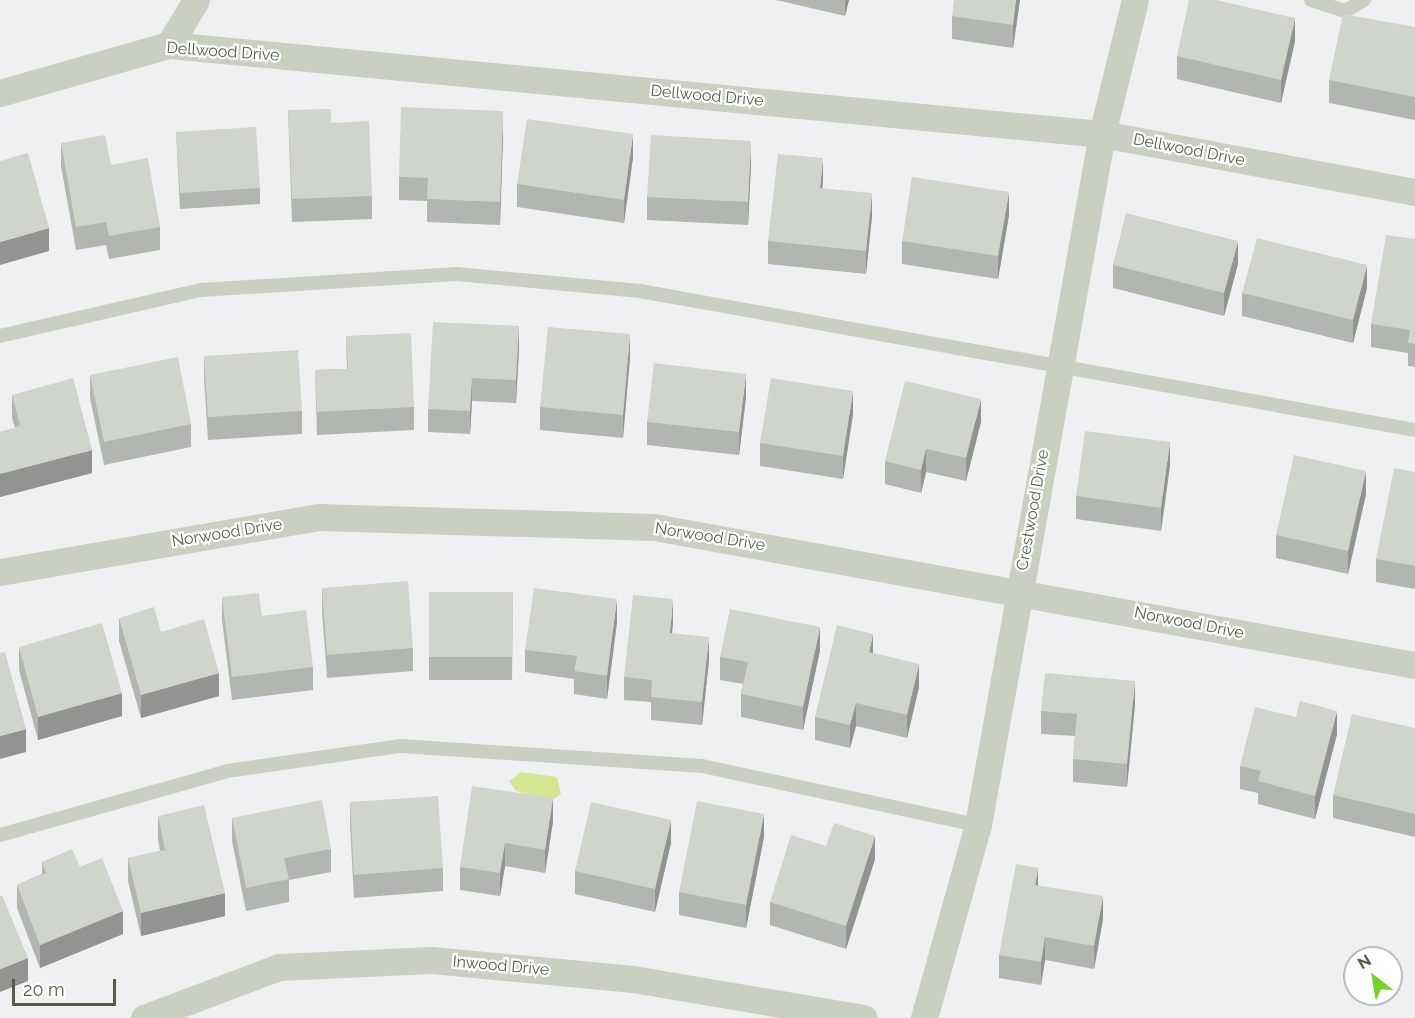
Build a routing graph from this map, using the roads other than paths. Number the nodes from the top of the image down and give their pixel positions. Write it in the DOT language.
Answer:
graph roads {
  1 [pos="196,0"];
  2 [pos="1135,0"];
  3 [pos="1311,0"];
  4 [pos="1364,0"];
  5 [pos="169,45"];
  6 [pos="0,93"];
  7 [pos="1102,134"];
  8 [pos="1415,192"];
  9 [pos="0,336"];
  10 [pos="1059,366"];
  11 [pos="1415,430"];
  12 [pos="0,572"];
  13 [pos="1018,591"];
  14 [pos="1415,665"];
  15 [pos="978,825"];
  16 [pos="0,835"];
  17 [pos="144,1018"];
  18 [pos="864,1018"];
  19 [pos="924,1018"];
  1 -- 5 [label="street"];
  2 -- 7 [label="street, Crestwood Drive"];
  3 -- 4 [label="lane"];
  5 -- 6 [label="street, Dellwood Drive"];
  5 -- 7 [label="street, Dellwood Drive"];
  7 -- 8 [label="street, Dellwood Drive"];
  7 -- 10 [label="street, Crestwood Drive"];
  9 -- 10 [label="lane"];
  10 -- 11 [label="lane"];
  10 -- 13 [label="street, Crestwood Drive"];
  12 -- 13 [label="street, Norwood Drive"];
  13 -- 14 [label="street, Norwood Drive"];
  13 -- 15 [label="street, Crestwood Drive"];
  15 -- 16 [label="lane"];
  15 -- 19 [label="street, Crestwood Drive"];
  17 -- 18 [label="street, Inwood Drive"];
}
